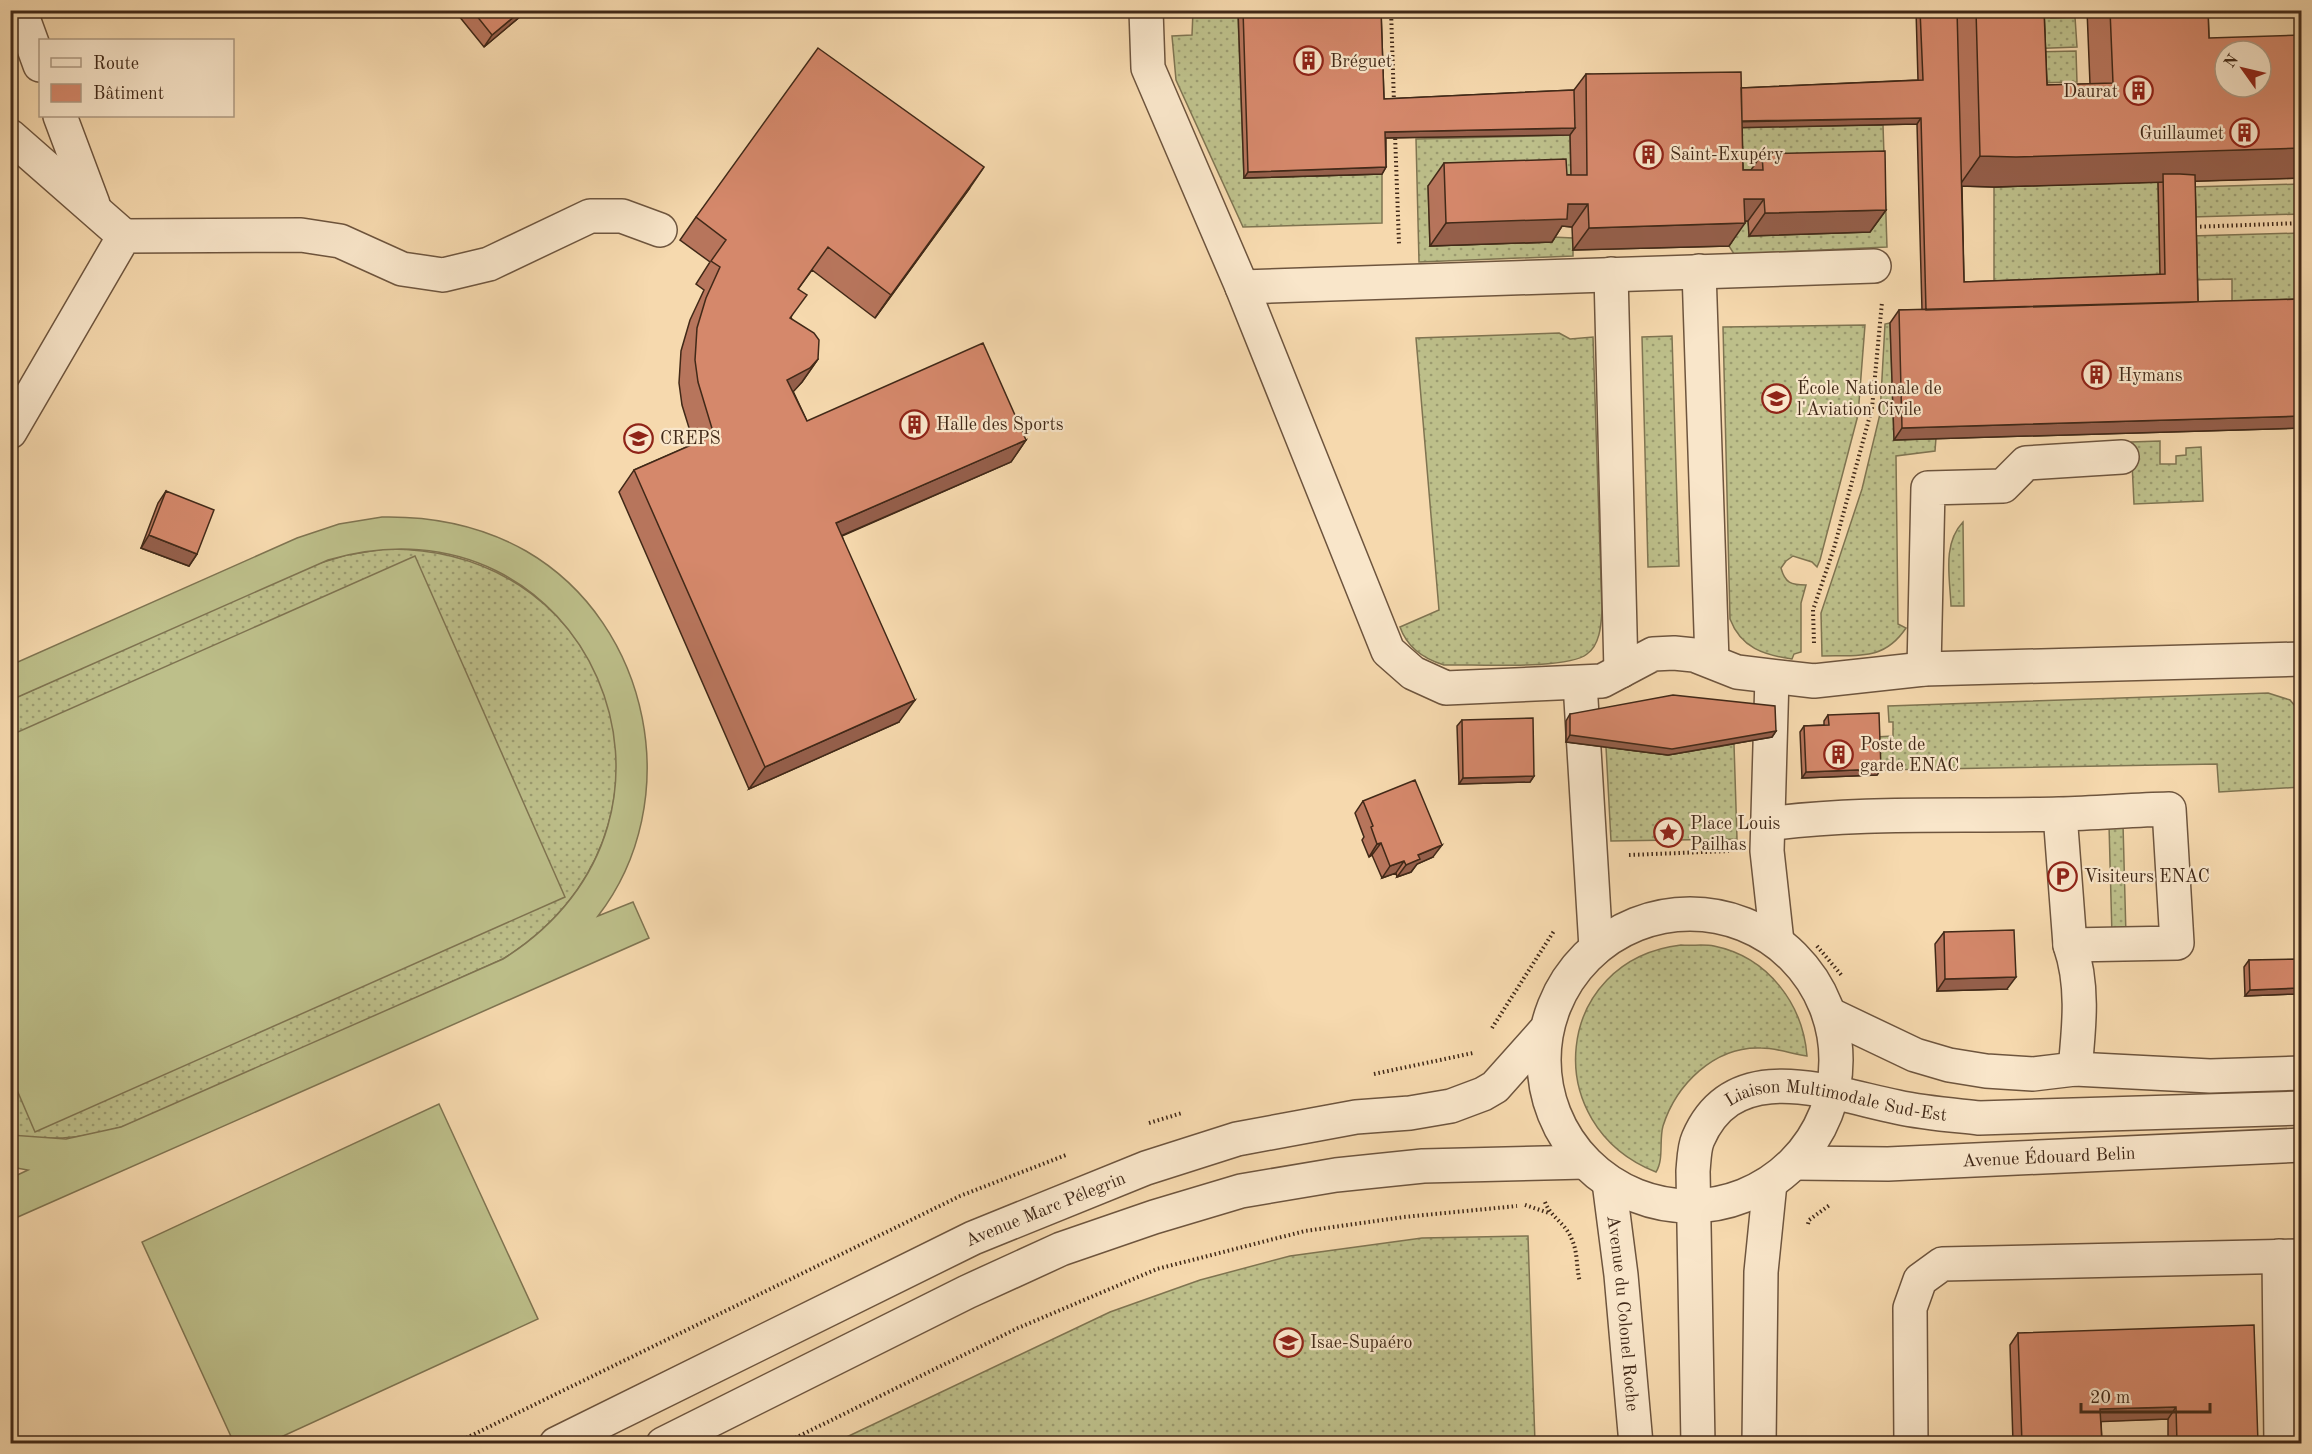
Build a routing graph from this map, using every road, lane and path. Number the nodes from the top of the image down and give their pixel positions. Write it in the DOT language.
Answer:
graph roads {
  1 [pos="20,10"];
  2 [pos="1146,10"];
  3 [pos="1391,10"];
  4 [pos="39,62"];
  5 [pos="1394,110"];
  6 [pos="60,117"];
  7 [pos="1395,132"];
  8 [pos="10,136"];
  9 [pos="95,208"];
  10 [pos="2301,223"];
  11 [pos="2188,227"];
  12 [pos="660,230"];
  13 [pos="124,236"];
  14 [pos="1874,266"];
  15 [pos="1699,271"];
  16 [pos="1611,274"];
  17 [pos="1401,281"];
  18 [pos="1242,287"];
  19 [pos="1883,299"];
  20 [pos="10,432"];
  21 [pos="2122,457"];
  22 [pos="2301,659"];
  23 [pos="1712,661"];
  24 [pos="1924,669"];
  25 [pos="1621,671"];
  26 [pos="1772,677"];
  27 [pos="1814,681"];
  28 [pos="1580,683"];
  29 [pos="2060,814"];
  30 [pos="1767,824"];
  31 [pos="1739,851"];
  32 [pos="1624,855"];
  33 [pos="1557,927"];
  34 [pos="1814,935"];
  35 [pos="1777,942"];
  36 [pos="2070,945"];
  37 [pos="1596,948"];
  38 [pos="1844,979"];
  39 [pos="1831,1015"];
  40 [pos="1490,1032"];
  41 [pos="1544,1032"];
  42 [pos="1479,1046"];
  43 [pos="1473,1053"];
  44 [pos="2075,1069"];
  45 [pos="2301,1073"];
  46 [pos="1833,1093"];
  47 [pos="2301,1108"];
  48 [pos="2301,1146"];
  49 [pos="1597,1172"];
  50 [pos="1783,1173"];
  51 [pos="1694,1206"];
  52 [pos="2290,1256"];
  53 [pos="1578,1276"];
  54 [pos="556,1443"];
  55 [pos="663,1443"];
  56 [pos="783,1443"];
  57 [pos="1636,1443"];
  58 [pos="1698,1443"];
  59 [pos="1759,1443"];
  60 [pos="1911,1443"];
  61 [pos="2281,1443"];
  1 -- 4 [label="street"];
  2 -- 18 [label="street"];
  3 -- 5 [label="path"];
  6 -- 9 [label="street"];
  7 -- 17 [label="path"];
  8 -- 9 [label="street"];
  9 -- 13 [label="street"];
  10 -- 11 [label="path"];
  12 -- 13 [label="street"];
  13 -- 20 [label="street"];
  14 -- 15 [label="street"];
  15 -- 16 [label="street"];
  15 -- 23 [label="street"];
  16 -- 17 [label="street"];
  16 -- 25 [label="street"];
  17 -- 18 [label="street"];
  18 -- 28 [label="street"];
  19 -- 27 [label="path"];
  21 -- 24 [label="street"];
  22 -- 24 [label="street"];
  23 -- 25 [label="street"];
  23 -- 26 [label="street"];
  24 -- 27 [label="street"];
  25 -- 28 [label="street"];
  26 -- 27 [label="street"];
  26 -- 30 [label="street"];
  28 -- 37 [label="street"];
  29 -- 30 [label="street"];
  29 -- 36 [label="street"];
  29 -- 36 [label="street"];
  30 -- 35 [label="street"];
  31 -- 32 [label="path"];
  33 -- 40 [label="path"];
  34 -- 38 [label="path"];
  35 -- 37 [label="street"];
  35 -- 39 [label="street"];
  36 -- 44 [label="street"];
  37 -- 41 [label="street"];
  39 -- 44 [label="street"];
  39 -- 46 [label="street"];
  41 -- 49 [label="street"];
  41 -- 54 [label="street, Avenue Marc Pélegrin"];
  42 -- 43 [label="path"];
  44 -- 45 [label="street"];
  46 -- 47 [label="street, Liaison Multimodale Sud-Est"];
  46 -- 50 [label="street"];
  46 -- 51 [label="street, Liaison Multimodale Sud-Est"];
  48 -- 50 [label="street, Avenue Édouard Belin"];
  49 -- 51 [label="street"];
  49 -- 55 [label="street"];
  49 -- 57 [label="street, Avenue du Colonel Roche"];
  50 -- 51 [label="street"];
  50 -- 59 [label="street"];
  51 -- 58 [label="street, Liaison Multimodale Sud-Est"];
  52 -- 60 [label="street"];
  52 -- 61 [label="street"];
  53 -- 56 [label="path"];
}
